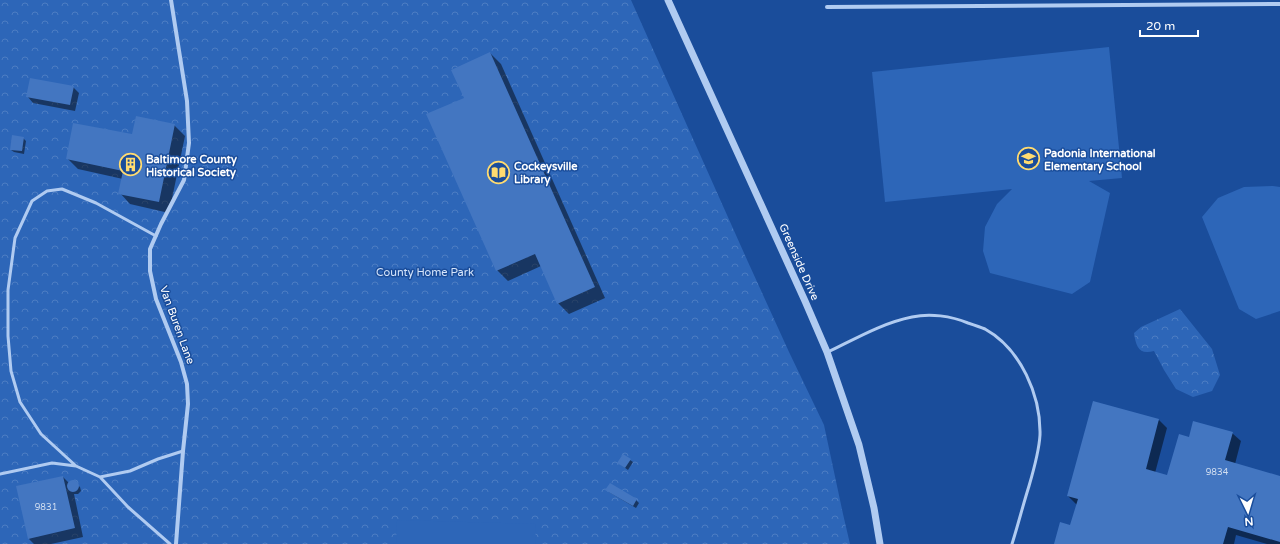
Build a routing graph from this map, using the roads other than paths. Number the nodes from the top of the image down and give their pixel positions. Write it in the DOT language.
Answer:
graph roads {
  1 [pos="171,0"];
  2 [pos="668,0"];
  3 [pos="1280,4"];
  4 [pos="827,7"];
  5 [pos="156,236"];
  6 [pos="827,352"];
  7 [pos="182,451"];
  8 [pos="76,466"];
  9 [pos="0,474"];
  10 [pos="100,477"];
  11 [pos="170,544"];
  12 [pos="176,544"];
  13 [pos="880,544"];
  14 [pos="1012,544"];
  1 -- 5 [label="street, Van Buren Lane"];
  2 -- 6 [label="street, Greenside Drive"];
  3 -- 4 [label="street"];
  5 -- 7 [label="street, Van Buren Lane"];
  5 -- 8 [label="lane"];
  6 -- 13 [label="street, Greenside Drive"];
  6 -- 14 [label="lane"];
  7 -- 10 [label="lane"];
  7 -- 12 [label="street, Van Buren Lane"];
  8 -- 9 [label="lane"];
  8 -- 10 [label="lane"];
  10 -- 11 [label="lane"];
}
